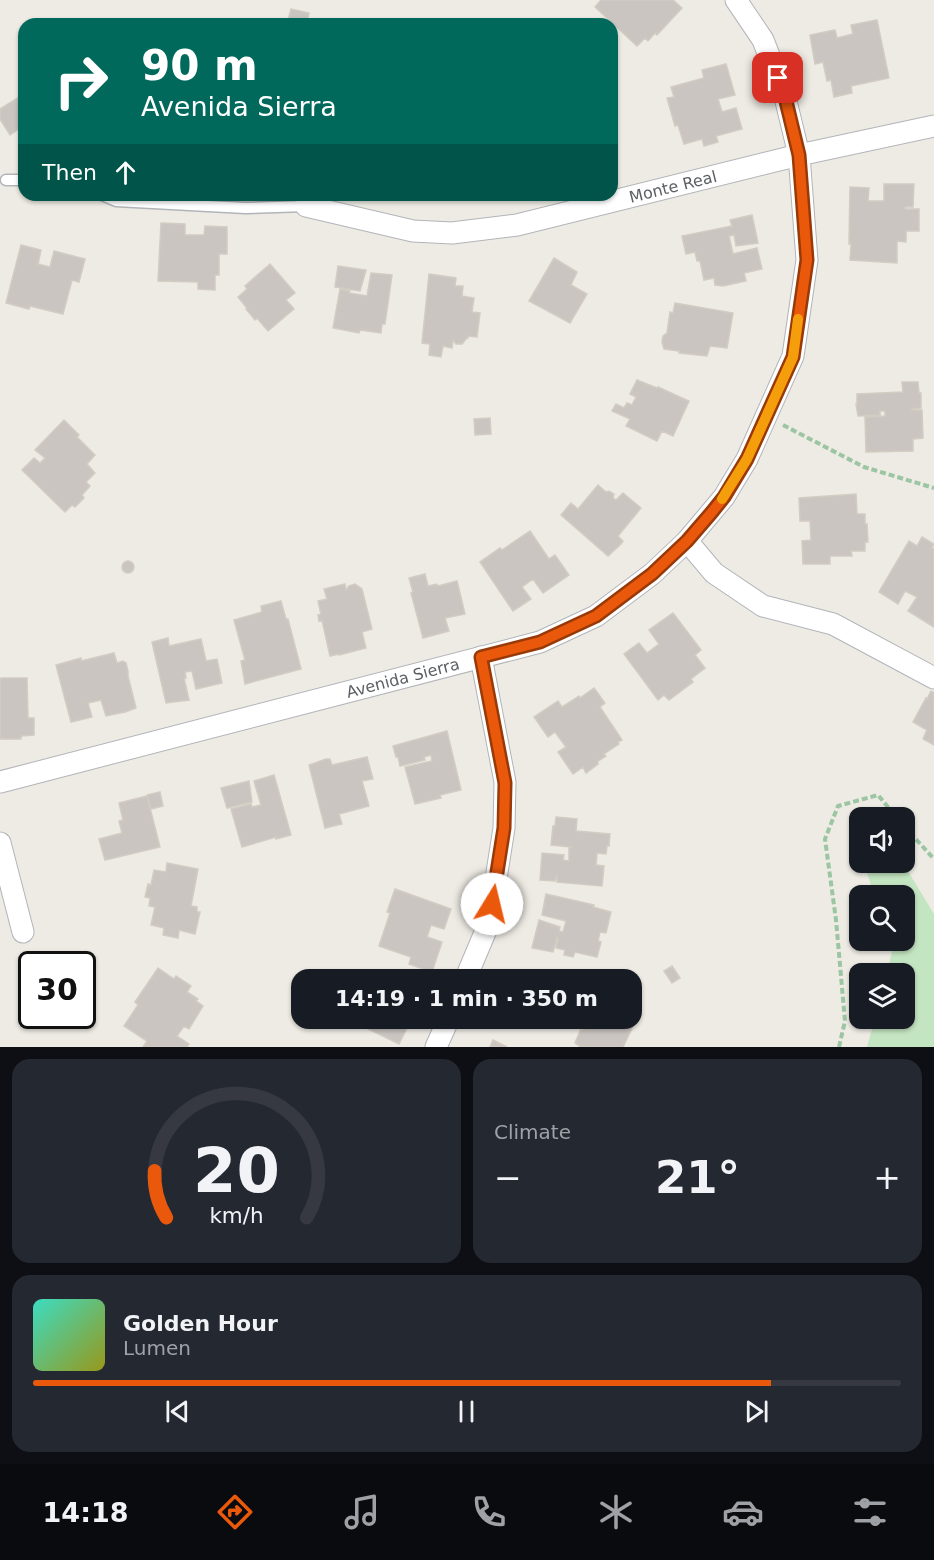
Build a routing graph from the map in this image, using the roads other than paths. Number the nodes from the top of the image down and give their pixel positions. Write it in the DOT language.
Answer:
graph roads {
  1 [pos="736,0"];
  2 [pos="934,126"];
  3 [pos="799,155"];
  4 [pos="6,180"];
  5 [pos="18,180"];
  6 [pos="618,200"];
  7 [pos="116,201"];
  8 [pos="614,201"];
  9 [pos="306,206"];
  10 [pos="687,541"];
  11 [pos="481,657"];
  12 [pos="934,678"];
  13 [pos="0,782"];
  14 [pos="0,843"];
  15 [pos="23,932"];
  16 [pos="470,969"];
  17 [pos="443,1029"];
  18 [pos="436,1047"];
  1 -- 3 [label="street, Avenida Sierra"];
  2 -- 3 [label="street, Monte Real"];
  3 -- 6 [label="street, Monte Real"];
  3 -- 10 [label="street, Avenida Sierra"];
  4 -- 5 [label="lane"];
  7 -- 9 [label="lane"];
  8 -- 9 [label="street, Monte Real"];
  10 -- 11 [label="street, Avenida Sierra"];
  10 -- 12 [label="street"];
  11 -- 13 [label="street, Avenida Sierra"];
  11 -- 16 [label="street"];
  14 -- 15 [label="street"];
  17 -- 18 [label="street"];
}
